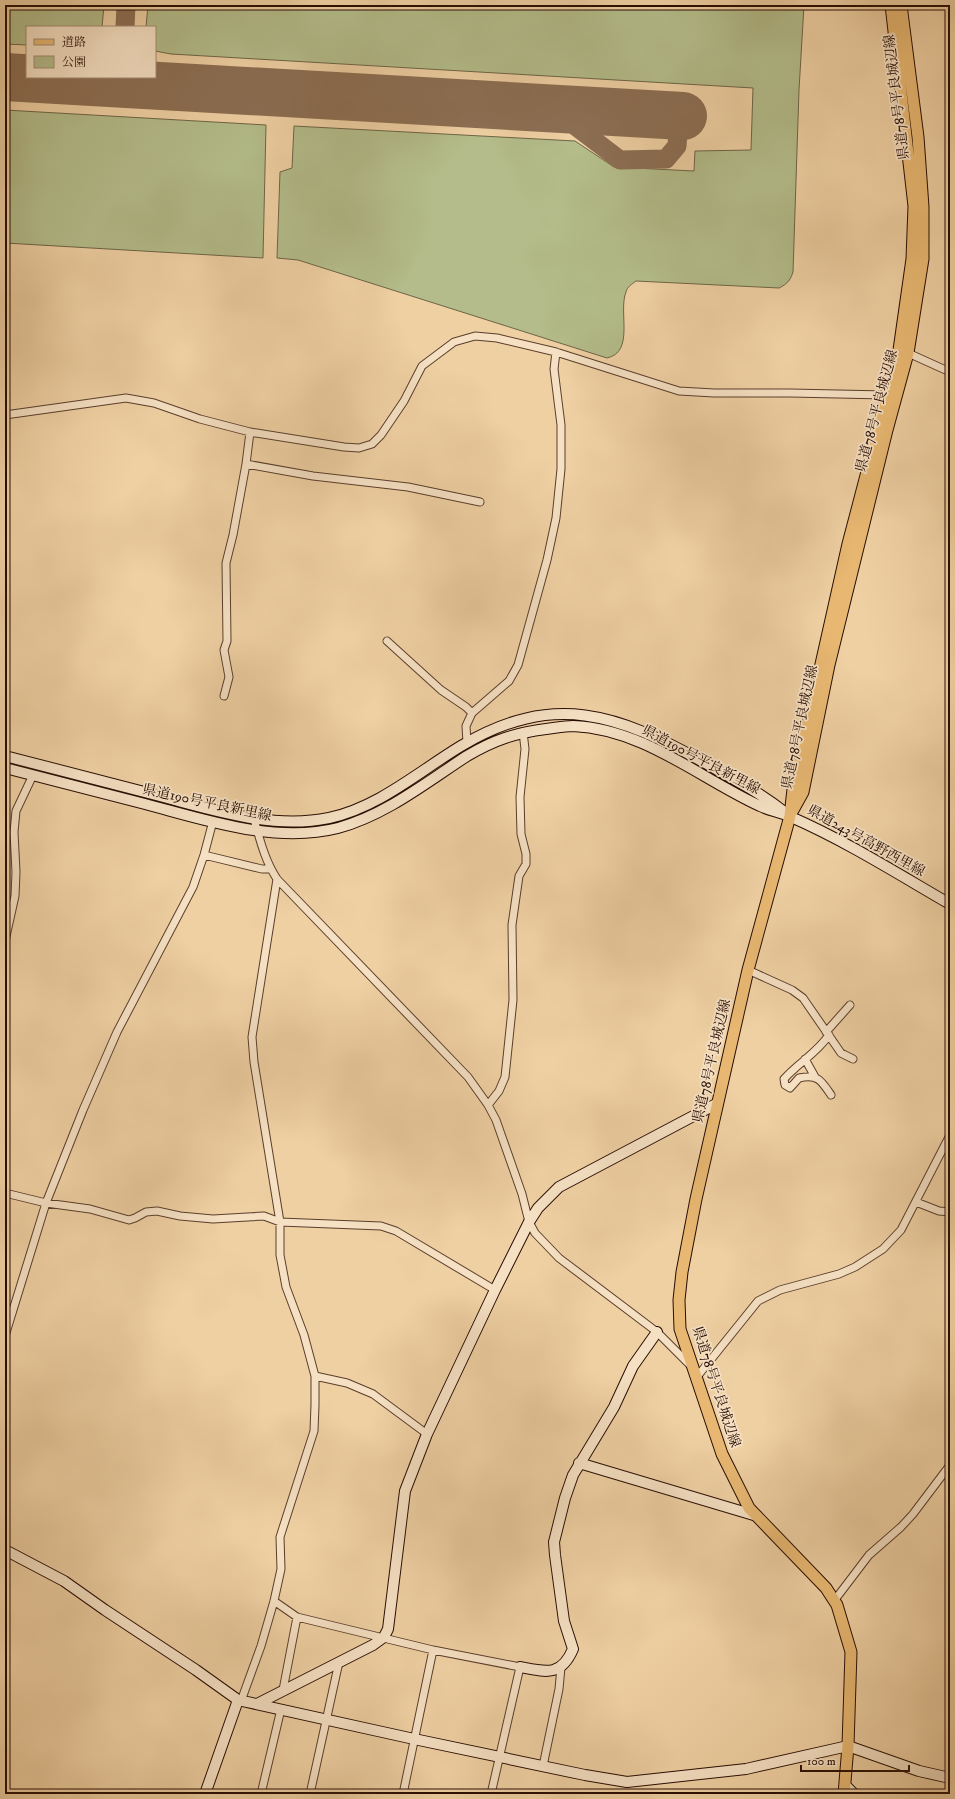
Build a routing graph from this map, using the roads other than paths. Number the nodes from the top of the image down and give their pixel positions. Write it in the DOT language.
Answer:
graph roads {
  1 [pos="891,5"];
  2 [pos="901,5"];
  3 [pos="556,352"];
  4 [pos="908,353"];
  5 [pos="950,372"];
  6 [pos="886,395"];
  7 [pos="5,415"];
  8 [pos="250,432"];
  9 [pos="246,464"];
  10 [pos="480,502"];
  11 [pos="387,641"];
  12 [pos="224,696"];
  13 [pos="472,713"];
  14 [pos="522,732"];
  15 [pos="467,743"];
  16 [pos="5,756"];
  17 [pos="5,768"];
  18 [pos="33,775"];
  19 [pos="790,816"];
  20 [pos="254,819"];
  21 [pos="212,821"];
  22 [pos="257,830"];
  23 [pos="204,855"];
  24 [pos="270,869"];
  25 [pos="277,879"];
  26 [pos="950,904"];
  27 [pos="5,942"];
  28 [pos="748,970"];
  29 [pos="850,1005"];
  30 [pos="827,1033"];
  31 [pos="853,1059"];
  32 [pos="805,1060"];
  33 [pos="815,1077"];
  34 [pos="831,1095"];
  35 [pos="718,1103"];
  36 [pos="488,1105"];
  37 [pos="950,1135"];
  38 [pos="5,1193"];
  39 [pos="916,1202"];
  40 [pos="46,1203"];
  41 [pos="950,1212"];
  42 [pos="280,1222"];
  43 [pos="529,1222"];
  44 [pos="495,1290"];
  45 [pos="657,1332"];
  46 [pos="5,1336"];
  47 [pos="692,1366"];
  48 [pos="315,1376"];
  49 [pos="696,1378"];
  50 [pos="427,1434"];
  51 [pos="580,1463"];
  52 [pos="950,1466"];
  53 [pos="757,1516"];
  54 [pos="5,1550"];
  55 [pos="274,1601"];
  56 [pos="834,1601"];
  57 [pos="297,1617"];
  58 [pos="384,1638"];
  59 [pos="433,1650"];
  60 [pos="339,1662"];
  61 [pos="520,1667"];
  62 [pos="561,1667"];
  63 [pos="283,1690"];
  64 [pos="239,1700"];
  65 [pos="257,1704"];
  66 [pos="281,1709"];
  67 [pos="326,1719"];
  68 [pos="414,1740"];
  69 [pos="848,1746"];
  70 [pos="499,1757"];
  71 [pos="543,1766"];
  72 [pos="950,1778"];
  73 [pos="844,1789"];
  74 [pos="205,1794"];
  75 [pos="261,1794"];
  76 [pos="310,1794"];
  77 [pos="403,1794"];
  78 [pos="491,1794"];
  79 [pos="854,1794"];
  1 -- 6 [label="main road, 県道78号平良城辺線"];
  2 -- 4 [label="main road, 県道78号平良城辺線"];
  3 -- 6 [label="street"];
  3 -- 8 [label="street"];
  3 -- 13 [label="street"];
  4 -- 5 [label="street"];
  4 -- 19 [label="main road, 県道78号平良城辺線"];
  6 -- 19 [label="main road, 県道78号平良城辺線"];
  7 -- 8 [label="street"];
  8 -- 9 [label="street"];
  9 -- 10 [label="street"];
  9 -- 12 [label="street"];
  11 -- 13 [label="street"];
  13 -- 15 [label="street"];
  14 -- 19 [label="street, 県道190号平良新里線"];
  14 -- 22 [label="street, 県道190号平良新里線"];
  14 -- 36 [label="street"];
  15 -- 19 [label="street, 県道190号平良新里線"];
  15 -- 20 [label="street, 県道190号平良新里線"];
  16 -- 20 [label="street, 県道190号平良新里線"];
  17 -- 18 [label="street, 県道190号平良新里線"];
  18 -- 21 [label="street, 県道190号平良新里線"];
  18 -- 27 [label="street"];
  19 -- 26 [label="street, 県道243号高野西里線"];
  19 -- 28 [label="main road, 県道78号平良城辺線"];
  20 -- 22 [label="street"];
  21 -- 22 [label="street, 県道190号平良新里線"];
  21 -- 23 [label="street"];
  22 -- 24 [label="street"];
  23 -- 24 [label="street"];
  23 -- 40 [label="street"];
  24 -- 25 [label="street"];
  25 -- 36 [label="street"];
  25 -- 42 [label="street"];
  28 -- 30 [label="street"];
  28 -- 35 [label="main road, 県道78号平良城辺線"];
  29 -- 30 [label="street"];
  30 -- 31 [label="street"];
  30 -- 32 [label="street"];
  32 -- 33 [label="street"];
  32 -- 33 [label="street"];
  33 -- 34 [label="street"];
  35 -- 43 [label="street"];
  35 -- 47 [label="main road, 県道78号平良城辺線"];
  36 -- 43 [label="street"];
  37 -- 39 [label="street"];
  38 -- 40 [label="street"];
  39 -- 41 [label="street"];
  39 -- 49 [label="street"];
  40 -- 42 [label="street"];
  40 -- 46 [label="street"];
  42 -- 44 [label="street"];
  42 -- 48 [label="street"];
  43 -- 44 [label="street"];
  43 -- 45 [label="street"];
  44 -- 50 [label="street"];
  45 -- 47 [label="street"];
  45 -- 51 [label="street"];
  47 -- 49 [label="main road, 県道78号平良城辺線"];
  48 -- 50 [label="street"];
  48 -- 55 [label="street"];
  49 -- 53 [label="main road, 県道78号平良城辺線"];
  50 -- 58 [label="street"];
  51 -- 53 [label="street"];
  51 -- 62 [label="street"];
  52 -- 56 [label="street"];
  53 -- 56 [label="main road, 県道78号平良城辺線"];
  54 -- 64 [label="street"];
  55 -- 57 [label="street"];
  55 -- 64 [label="street"];
  56 -- 69 [label="main road, 県道78号平良城辺線"];
  57 -- 58 [label="street"];
  57 -- 63 [label="street"];
  58 -- 59 [label="street"];
  58 -- 60 [label="street"];
  59 -- 61 [label="street"];
  59 -- 68 [label="street"];
  60 -- 63 [label="street"];
  60 -- 67 [label="street"];
  61 -- 62 [label="street"];
  61 -- 70 [label="street"];
  62 -- 71 [label="street"];
  63 -- 65 [label="street"];
  64 -- 65 [label="street"];
  64 -- 74 [label="street"];
  65 -- 66 [label="street"];
  66 -- 67 [label="street"];
  66 -- 75 [label="street"];
  67 -- 68 [label="street"];
  67 -- 76 [label="street"];
  68 -- 70 [label="street"];
  68 -- 77 [label="street"];
  69 -- 71 [label="street"];
  69 -- 72 [label="street"];
  69 -- 73 [label="main road, 県道78号平良城辺線"];
  70 -- 71 [label="street"];
  70 -- 78 [label="street"];
  73 -- 79 [label="street"];
}
